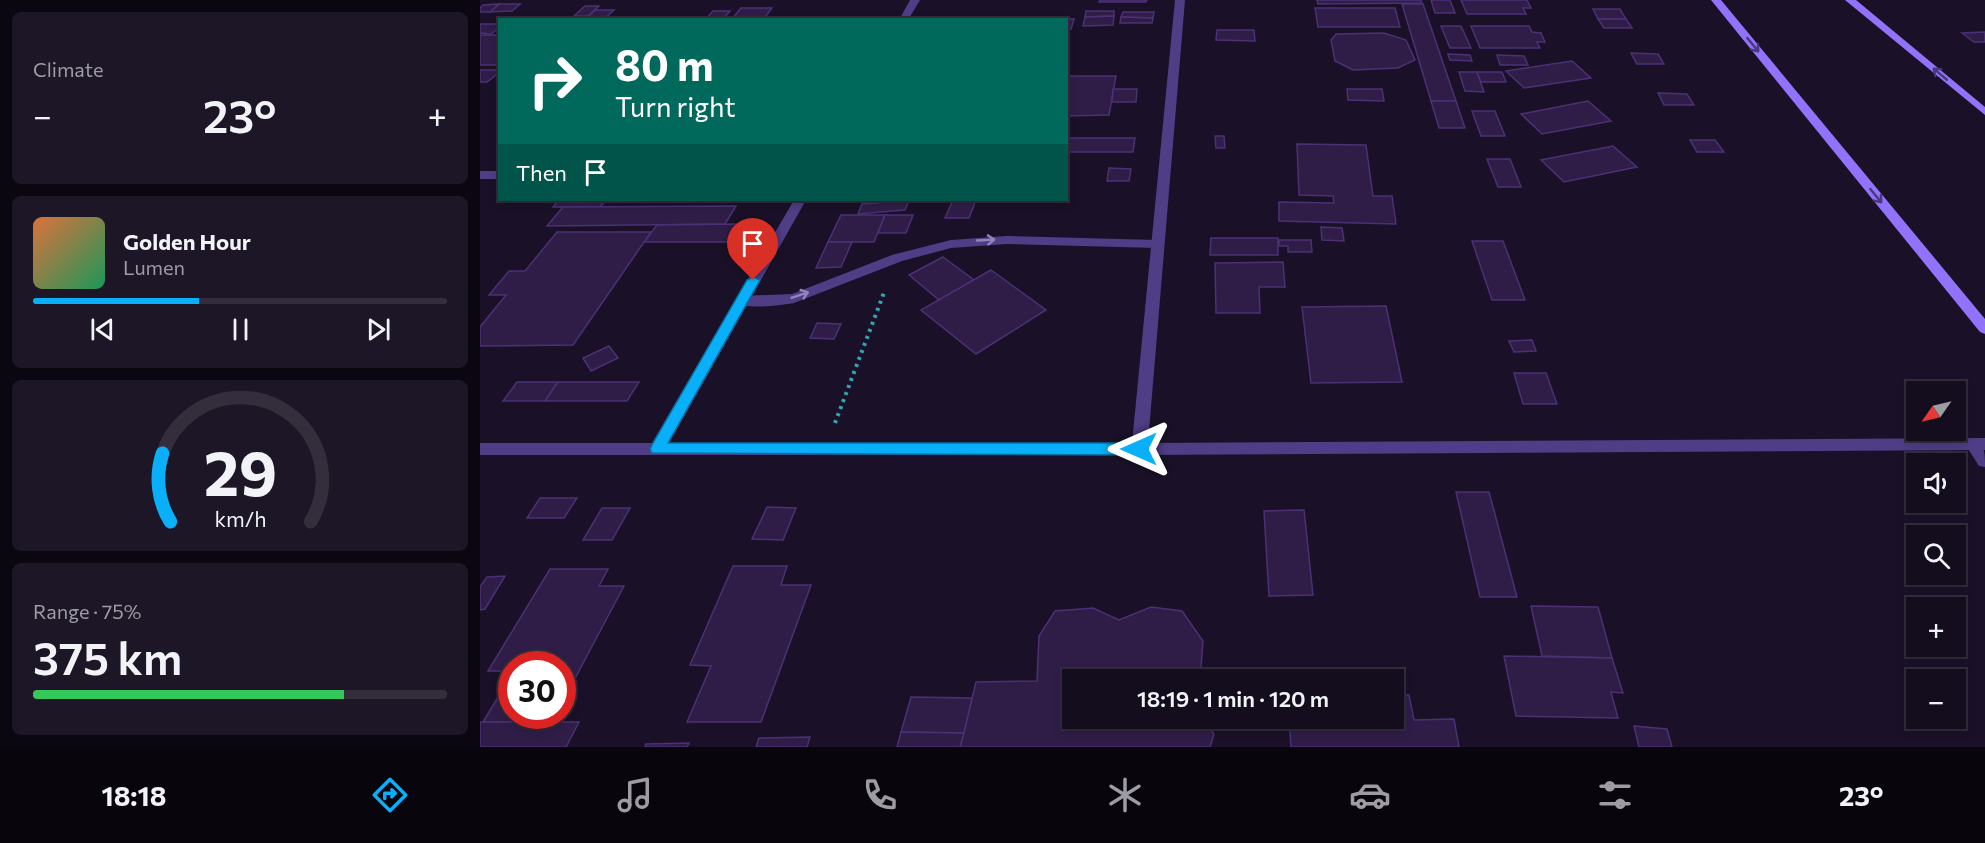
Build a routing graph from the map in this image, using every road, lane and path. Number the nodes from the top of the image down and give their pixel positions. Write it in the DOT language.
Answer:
graph roads {
  1 [pos="915,0"];
  2 [pos="1180,0"];
  3 [pos="1716,0"];
  4 [pos="1850,0"];
  5 [pos="904,18"];
  6 [pos="1985,112"];
  7 [pos="480,175"];
  8 [pos="498,175"];
  9 [pos="799,201"];
  10 [pos="1157,244"];
  11 [pos="897,258"];
  12 [pos="742,301"];
  13 [pos="1985,329"];
  14 [pos="1979,444"];
  15 [pos="480,449"];
  16 [pos="657,449"];
  17 [pos="825,449"];
  18 [pos="1139,449"];
  19 [pos="1985,461"];
  1 -- 5 [label="street"];
  2 -- 10 [label="street"];
  3 -- 13 [label="main road, one-way"];
  6 -- 4 [label="main road, one-way"];
  7 -- 8 [label="street"];
  9 -- 12 [label="street"];
  11 -- 10 [label="street, one-way"];
  10 -- 18 [label="street"];
  12 -- 11 [label="street, one-way"];
  11 -- 17 [label="path"];
  12 -- 16 [label="street"];
  14 -- 18 [label="street"];
  14 -- 19 [label="street"];
  15 -- 16 [label="street"];
  16 -- 17 [label="street"];
  17 -- 18 [label="street"];
}
